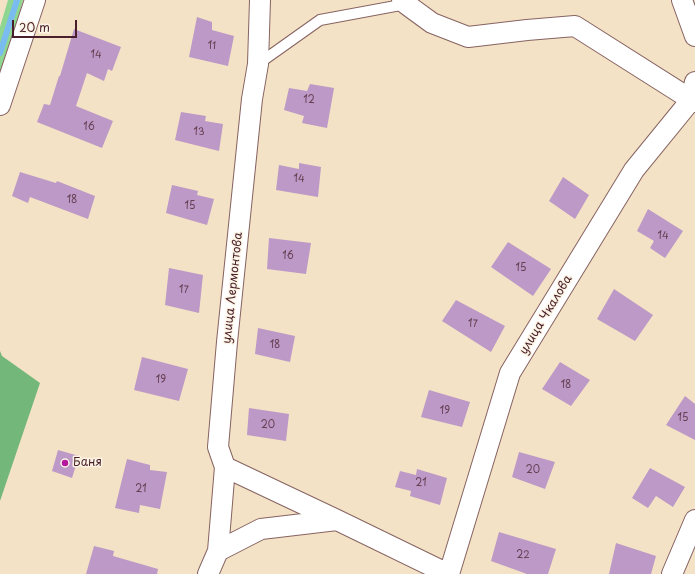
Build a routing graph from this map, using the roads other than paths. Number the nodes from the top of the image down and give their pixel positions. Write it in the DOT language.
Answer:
graph roads {
  1 [pos="35,0"];
  2 [pos="260,0"];
  3 [pos="682,0"];
  4 [pos="404,2"];
  5 [pos="695,36"];
  6 [pos="258,64"];
  7 [pos="694,94"];
  8 [pos="0,105"];
  9 [pos="225,467"];
  10 [pos="338,520"];
  11 [pos="695,520"];
  12 [pos="218,551"];
  13 [pos="208,574"];
  14 [pos="448,574"];
  15 [pos="672,574"];
  1 -- 8 [label="street"];
  2 -- 6 [label="street, улица Лермонтова"];
  3 -- 5 [label="street"];
  4 -- 6 [label="lane"];
  4 -- 7 [label="street"];
  6 -- 9 [label="street, улица Лермонтова"];
  7 -- 14 [label="street, улица Чкалова"];
  9 -- 10 [label="street"];
  9 -- 12 [label="street, улица Лермонтова"];
  10 -- 12 [label="street"];
  10 -- 14 [label="street"];
  11 -- 15 [label="street"];
  12 -- 13 [label="street, улица Лермонтова"];
}
